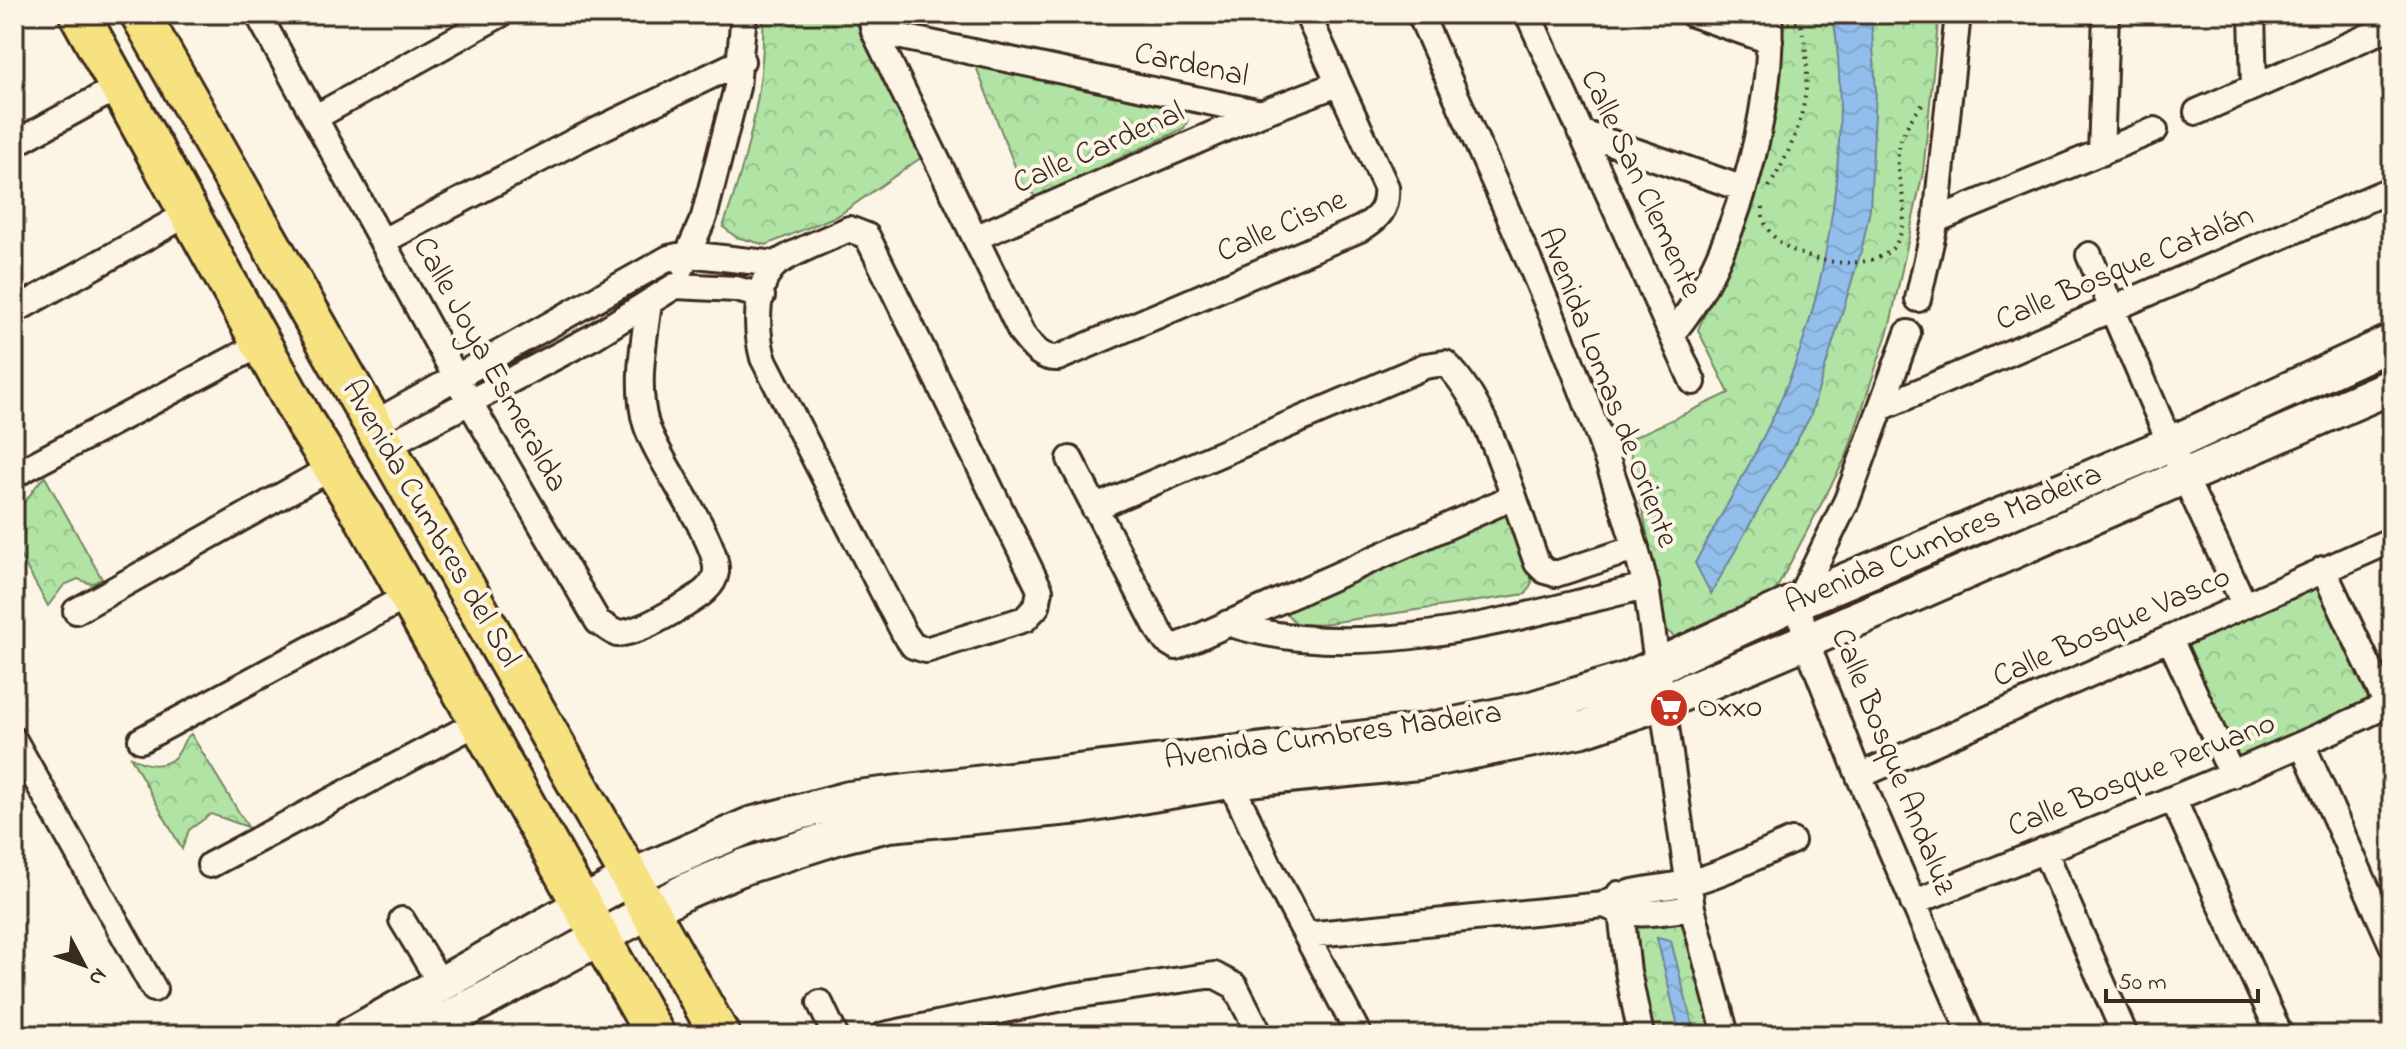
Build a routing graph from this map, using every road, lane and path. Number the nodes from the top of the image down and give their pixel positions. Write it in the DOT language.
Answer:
graph roads {
  1 [pos="79,14"];
  2 [pos="140,14"];
  3 [pos="258,14"];
  4 [pos="501,14"];
  5 [pos="744,14"];
  6 [pos="1307,14"];
  7 [pos="1420,14"];
  8 [pos="1528,14"];
  9 [pos="1692,14"];
  10 [pos="1798,14"];
  11 [pos="1958,14"];
  12 [pos="2106,14"];
  13 [pos="2252,14"];
  14 [pos="1800,22"];
  15 [pos="872,23"];
  16 [pos="1769,25"];
  17 [pos="2392,26"];
  18 [pos="742,61"];
  19 [pos="1951,74"];
  20 [pos="1338,84"];
  21 [pos="120,86"];
  22 [pos="2254,87"];
  23 [pos="2197,112"];
  24 [pos="1261,113"];
  25 [pos="316,117"];
  26 [pos="2155,130"];
  27 [pos="1580,132"];
  28 [pos="14,144"];
  29 [pos="2101,153"];
  30 [pos="1744,189"];
  31 [pos="2392,189"];
  32 [pos="191,212"];
  33 [pos="1936,220"];
  34 [pos="975,238"];
  35 [pos="383,241"];
  36 [pos="687,254"];
  37 [pos="2089,255"];
  38 [pos="776,264"];
  39 [pos="675,286"];
  40 [pos="762,296"];
  41 [pos="1918,299"];
  42 [pos="649,303"];
  43 [pos="2114,308"];
  44 [pos="14,311"];
  45 [pos="1673,332"];
  46 [pos="1908,333"];
  47 [pos="2392,342"];
  48 [pos="263,343"];
  49 [pos="456,377"];
  50 [pos="1693,382"];
  51 [pos="2392,386"];
  52 [pos="469,401"];
  53 [pos="1883,407"];
  54 [pos="379,435"];
  55 [pos="2171,444"];
  56 [pos="1070,459"];
  57 [pos="331,468"];
  58 [pos="14,475"];
  59 [pos="2185,478"];
  60 [pos="414,496"];
  61 [pos="1513,497"];
  62 [pos="1094,508"];
  63 [pos="365,519"];
  64 [pos="2392,540"];
  65 [pos="1636,548"];
  66 [pos="2323,569"];
  67 [pos="1646,586"];
  68 [pos="406,597"];
  69 [pos="1798,601"];
  70 [pos="2244,604"];
  71 [pos="76,611"];
  72 [pos="1228,623"];
  73 [pos="2170,639"];
  74 [pos="1806,641"];
  75 [pos="1657,668"];
  76 [pos="1660,703"];
  77 [pos="2390,704"];
  78 [pos="477,723"];
  79 [pos="14,740"];
  80 [pos="141,740"];
  81 [pos="2303,746"];
  82 [pos="1224,768"];
  83 [pos="2232,775"];
  84 [pos="1859,776"];
  85 [pos="2174,801"];
  86 [pos="1792,841"];
  87 [pos="2044,850"];
  88 [pos="210,865"];
  89 [pos="631,877"];
  90 [pos="1688,883"];
  91 [pos="1913,903"];
  92 [pos="582,904"];
  93 [pos="1614,904"];
  94 [pos="1692,908"];
  95 [pos="650,911"];
  96 [pos="402,920"];
  97 [pos="1306,935"];
  98 [pos="600,939"];
  99 [pos="2392,945"];
  100 [pos="441,984"];
  101 [pos="154,989"];
  102 [pos="820,1003"];
  103 [pos="351,1035"];
  104 [pos="419,1035"];
  105 [pos="655,1035"];
  106 [pos="720,1035"];
  107 [pos="835,1035"];
  108 [pos="884,1035"];
  109 [pos="1260,1035"];
  110 [pos="1359,1035"];
  111 [pos="1641,1035"];
  112 [pos="1726,1035"];
  113 [pos="1971,1035"];
  114 [pos="2125,1035"];
  115 [pos="2280,1035"];
  1 -- 21 [label="main road, Avenida Cumbres del Sol"];
  2 -- 54 [label="main road, Avenida Cumbres del Sol"];
  3 -- 25 [label="street, Calle Joya Esmeralda"];
  4 -- 25 [label="street"];
  5 -- 18 [label="street"];
  6 -- 20 [label="street, Calle Cisne"];
  7 -- 65 [label="street, Avenida Lomas de Oriente"];
  8 -- 27 [label="street, Calle San Clemente"];
  9 -- 16 [label="street"];
  10 -- 14 [label="path"];
  11 -- 19 [label="street"];
  12 -- 29 [label="street"];
  13 -- 22 [label="street"];
  14 -- 16 [label="path"];
  14 -- 19 [label="path"];
  15 -- 24 [label="street, Cardenal"];
  15 -- 34 [label="street"];
  16 -- 30 [label="street"];
  17 -- 22 [label="street"];
  18 -- 35 [label="street"];
  18 -- 36 [label="street"];
  19 -- 33 [label="street"];
  20 -- 24 [label="street, Calle Cardenal"];
  20 -- 34 [label="street, Calle Cisne"];
  21 -- 28 [label="street"];
  21 -- 32 [label="main road, Avenida Cumbres del Sol"];
  22 -- 23 [label="street"];
  24 -- 34 [label="street, Calle Cardenal"];
  25 -- 35 [label="street, Calle Joya Esmeralda"];
  26 -- 29 [label="street"];
  27 -- 30 [label="street"];
  27 -- 45 [label="street, Calle San Clemente"];
  29 -- 33 [label="street"];
  30 -- 45 [label="street"];
  31 -- 43 [label="street, Calle Bosque Catalán"];
  32 -- 44 [label="street"];
  32 -- 48 [label="main road, Avenida Cumbres del Sol"];
  33 -- 41 [label="street"];
  35 -- 49 [label="street, Calle Joya Esmeralda"];
  36 -- 38 [label="street"];
  36 -- 39 [label="street"];
  36 -- 49 [label="street"];
  37 -- 43 [label="street"];
  38 -- 40 [label="street"];
  38 -- 40 [label="street"];
  39 -- 40 [label="street"];
  39 -- 42 [label="street"];
  42 -- 52 [label="street"];
  42 -- 52 [label="street, Calle Joya Esmeralda"];
  43 -- 53 [label="street, Calle Bosque Catalán"];
  43 -- 55 [label="street"];
  45 -- 50 [label="street, Calle San Clemente"];
  46 -- 53 [label="street, Calle Bosque Andaluz"];
  47 -- 55 [label="street, Avenida Cumbres Madeira"];
  48 -- 57 [label="main road, Avenida Cumbres del Sol"];
  48 -- 58 [label="street"];
  49 -- 52 [label="street, Calle Joya Esmeralda"];
  49 -- 54 [label="street"];
  51 -- 59 [label="street, Avenida Cumbres Madeira"];
  52 -- 54 [label="street"];
  53 -- 69 [label="street, Calle Bosque Andaluz"];
  54 -- 60 [label="main road, Avenida Cumbres del Sol"];
  55 -- 59 [label="street"];
  55 -- 69 [label="street, Avenida Cumbres Madeira"];
  56 -- 62 [label="street"];
  57 -- 63 [label="main road, Avenida Cumbres del Sol"];
  57 -- 71 [label="street"];
  59 -- 70 [label="street"];
  59 -- 74 [label="street, Avenida Cumbres Madeira"];
  60 -- 63 [label="main road"];
  60 -- 89 [label="main road, Avenida Cumbres del Sol"];
  61 -- 62 [label="street"];
  61 -- 65 [label="street"];
  61 -- 72 [label="street"];
  62 -- 72 [label="street"];
  63 -- 68 [label="main road, Avenida Cumbres del Sol"];
  64 -- 66 [label="street, Calle Bosque Vasco"];
  65 -- 67 [label="street, Avenida Lomas de Oriente"];
  66 -- 70 [label="street, Calle Bosque Vasco"];
  66 -- 77 [label="street"];
  67 -- 72 [label="street"];
  67 -- 75 [label="street, Avenida Lomas de Oriente"];
  68 -- 78 [label="main road, Avenida Cumbres del Sol"];
  68 -- 80 [label="street"];
  69 -- 74 [label="street, Calle Bosque Andaluz"];
  69 -- 75 [label="street, Avenida Cumbres Madeira"];
  70 -- 73 [label="street, Calle Bosque Vasco"];
  73 -- 83 [label="street"];
  73 -- 84 [label="street, Calle Bosque Vasco"];
  74 -- 76 [label="street, Avenida Cumbres Madeira"];
  74 -- 84 [label="street, Calle Bosque Andaluz"];
  75 -- 76 [label="street, Avenida Lomas de Oriente"];
  75 -- 82 [label="street, Avenida Cumbres Madeira"];
  76 -- 82 [label="street, Avenida Cumbres Madeira"];
  76 -- 90 [label="street, Avenida Lomas de Oriente"];
  77 -- 81 [label="street, Calle Bosque Peruano"];
  78 -- 88 [label="street"];
  78 -- 92 [label="main road, Avenida Cumbres del Sol"];
  79 -- 101 [label="street"];
  81 -- 83 [label="street, Calle Bosque Peruano"];
  81 -- 99 [label="street"];
  82 -- 89 [label="street, Avenida Cumbres Madeira"];
  82 -- 95 [label="street, Avenida Cumbres Madeira"];
  82 -- 97 [label="street"];
  83 -- 85 [label="street, Calle Bosque Peruano"];
  84 -- 91 [label="street, Calle Bosque Andaluz"];
  85 -- 87 [label="street, Calle Bosque Peruano"];
  85 -- 115 [label="street"];
  86 -- 90 [label="street"];
  87 -- 91 [label="street, Calle Bosque Peruano"];
  87 -- 114 [label="street"];
  89 -- 92 [label="street, Avenida Cumbres Madeira"];
  89 -- 95 [label="main road, Avenida Cumbres del Sol"];
  90 -- 93 [label="street"];
  90 -- 94 [label="street, Avenida Lomas de Oriente"];
  91 -- 113 [label="street, Calle Bosque Andaluz"];
  92 -- 98 [label="main road, Avenida Cumbres del Sol"];
  92 -- 100 [label="street, Avenida Cumbres Madeira"];
  93 -- 94 [label="street"];
  93 -- 97 [label="street"];
  93 -- 111 [label="street"];
  94 -- 112 [label="street, Avenida Lomas de Oriente"];
  95 -- 98 [label="street, Avenida Cumbres Madeira"];
  95 -- 106 [label="main road, Avenida Cumbres del Sol"];
  96 -- 100 [label="street"];
  97 -- 110 [label="street"];
  98 -- 104 [label="street, Avenida Cumbres Madeira"];
  98 -- 105 [label="main road, Avenida Cumbres del Sol"];
  100 -- 103 [label="street, Avenida Cumbres Madeira"];
  102 -- 107 [label="street"];
  108 -- 109 [label="street"];
}
